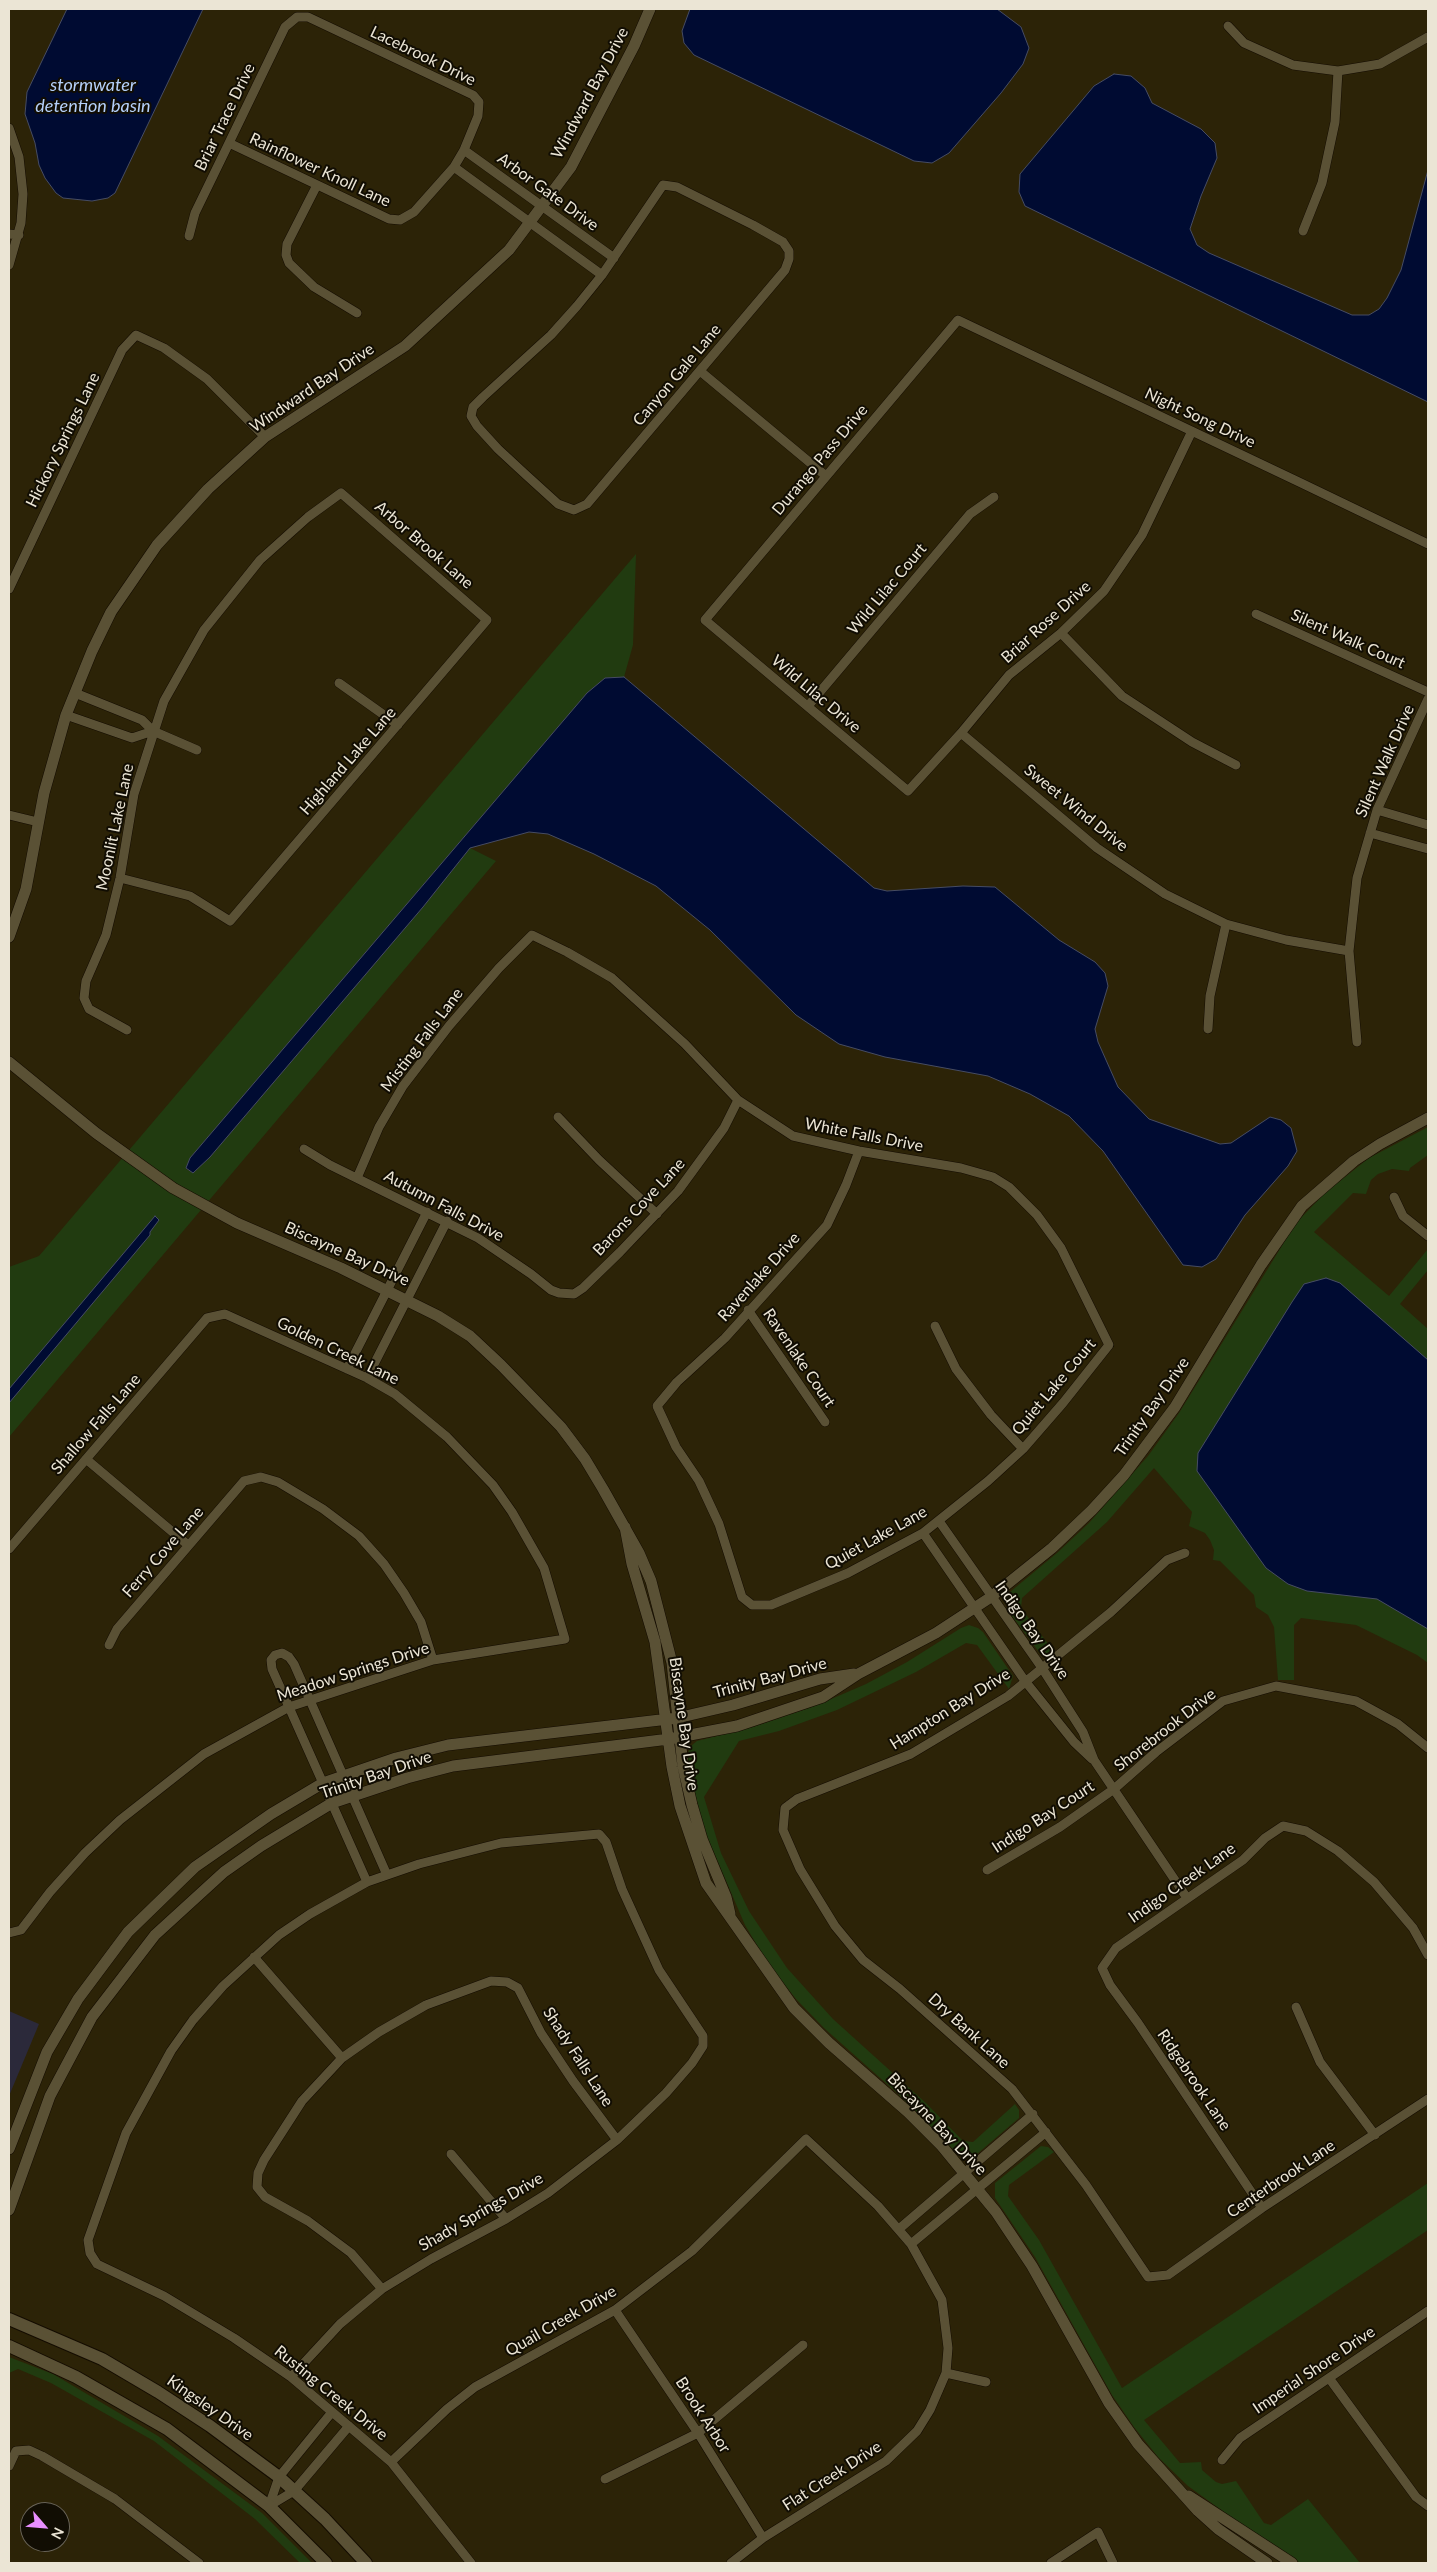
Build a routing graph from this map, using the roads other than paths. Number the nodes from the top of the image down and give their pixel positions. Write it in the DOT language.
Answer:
graph roads {
  1 [pos="650,9"];
  2 [pos="297,17"];
  3 [pos="1228,26"];
  4 [pos="1428,37"];
  5 [pos="1338,71"];
  6 [pos="9,128"];
  7 [pos="229,143"];
  8 [pos="464,150"];
  9 [pos="454,167"];
  10 [pos="317,185"];
  11 [pos="542,206"];
  12 [pos="530,222"];
  13 [pos="1303,231"];
  14 [pos="9,234"];
  15 [pos="19,235"];
  16 [pos="189,236"];
  17 [pos="614,258"];
  18 [pos="9,265"];
  19 [pos="602,275"];
  20 [pos="357,313"];
  21 [pos="958,320"];
  22 [pos="700,371"];
  23 [pos="1192,431"];
  24 [pos="265,437"];
  25 [pos="826,476"];
  26 [pos="341,493"];
  27 [pos="994,498"];
  28 [pos="1428,544"];
  29 [pos="9,588"];
  30 [pos="1256,614"];
  31 [pos="487,620"];
  32 [pos="705,620"];
  33 [pos="1061,633"];
  34 [pos="339,683"];
  35 [pos="1428,692"];
  36 [pos="75,693"];
  37 [pos="1428,699"];
  38 [pos="808,706"];
  39 [pos="66,715"];
  40 [pos="398,725"];
  41 [pos="153,731"];
  42 [pos="961,733"];
  43 [pos="197,750"];
  44 [pos="1236,765"];
  45 [pos="908,791"];
  46 [pos="1378,810"];
  47 [pos="9,815"];
  48 [pos="38,822"];
  49 [pos="1428,825"];
  50 [pos="1370,833"];
  51 [pos="1428,849"];
  52 [pos="120,878"];
  53 [pos="1226,924"];
  54 [pos="532,935"];
  55 [pos="9,937"];
  56 [pos="1349,951"];
  57 [pos="1208,1029"];
  58 [pos="127,1030"];
  59 [pos="1357,1042"];
  60 [pos="9,1062"];
  61 [pos="738,1100"];
  62 [pos="558,1117"];
  63 [pos="1428,1118"];
  64 [pos="304,1149"];
  65 [pos="859,1152"];
  66 [pos="357,1178"];
  67 [pos="1394,1197"];
  68 [pos="427,1212"];
  69 [pos="658,1214"];
  70 [pos="447,1222"];
  71 [pos="1428,1236"];
  72 [pos="387,1290"];
  73 [pos="566,1294"];
  74 [pos="408,1299"];
  75 [pos="748,1310"];
  76 [pos="207,1318"];
  77 [pos="936,1326"];
  78 [pos="1109,1345"];
  79 [pos="348,1369"];
  80 [pos="367,1378"];
  81 [pos="825,1422"];
  82 [pos="1023,1449"];
  83 [pos="86,1459"];
  84 [pos="939,1521"];
  85 [pos="923,1533"];
  86 [pos="188,1545"];
  87 [pos="9,1549"];
  88 [pos="1185,1553"];
  89 [pos="991,1597"];
  90 [pos="752,1605"];
  91 [pos="974,1609"];
  92 [pos="565,1639"];
  93 [pos="109,1645"];
  94 [pos="433,1660"];
  95 [pos="1042,1668"];
  96 [pos="858,1674"];
  97 [pos="1025,1681"];
  98 [pos="309,1700"];
  99 [pos="289,1707"];
  100 [pos="672,1718"];
  101 [pos="674,1738"];
  102 [pos="1428,1748"];
  103 [pos="1094,1760"];
  104 [pos="342,1777"];
  105 [pos="323,1782"];
  106 [pos="1114,1789"];
  107 [pos="351,1797"];
  108 [pos="332,1804"];
  109 [pos="785,1808"];
  110 [pos="987,1870"];
  111 [pos="387,1875"];
  112 [pos="367,1882"];
  113 [pos="1187,1898"];
  114 [pos="9,1933"];
  115 [pos="1428,1955"];
  116 [pos="254,1957"];
  117 [pos="1102,1968"];
  118 [pos="1296,2007"];
  119 [pos="342,2058"];
  120 [pos="1428,2099"];
  121 [pos="1032,2114"];
  122 [pos="1046,2132"];
  123 [pos="1374,2135"];
  124 [pos="806,2139"];
  125 [pos="617,2140"];
  126 [pos="9,2148"];
  127 [pos="451,2154"];
  128 [pos="965,2172"];
  129 [pos="978,2188"];
  130 [pos="1262,2208"];
  131 [pos="9,2210"];
  132 [pos="506,2219"];
  133 [pos="899,2229"];
  134 [pos="911,2244"];
  135 [pos="1148,2277"];
  136 [pos="382,2289"];
  137 [pos="615,2310"];
  138 [pos="1428,2311"];
  139 [pos="9,2319"];
  140 [pos="803,2345"];
  141 [pos="9,2346"];
  142 [pos="946,2373"];
  143 [pos="291,2377"];
  144 [pos="1329,2378"];
  145 [pos="986,2382"];
  146 [pos="332,2412"];
  147 [pos="349,2426"];
  148 [pos="698,2432"];
  149 [pos="1222,2460"];
  150 [pos="391,2462"];
  151 [pos="9,2466"];
  152 [pos="279,2477"];
  153 [pos="604,2479"];
  154 [pos="294,2491"];
  155 [pos="1183,2492"];
  156 [pos="269,2506"];
  157 [pos="1428,2506"];
  158 [pos="763,2538"];
  159 [pos="199,2563"];
  160 [pos="326,2563"];
  161 [pos="366,2563"];
  162 [pos="471,2563"];
  163 [pos="731,2563"];
  164 [pos="1051,2563"];
  165 [pos="1113,2563"];
  166 [pos="1267,2563"];
  167 [pos="1292,2563"];
  1 -- 11 [label="street, Windward Bay Drive"];
  2 -- 7 [label="street, Briar Trace Drive"];
  2 -- 8 [label="street, Lacebrook Drive"];
  3 -- 5 [label="street"];
  4 -- 5 [label="street"];
  5 -- 13 [label="street"];
  6 -- 15 [label="street"];
  7 -- 10 [label="street, Rainflower Knoll Lane"];
  7 -- 16 [label="street, Briar Trace Drive"];
  8 -- 9 [label="street"];
  8 -- 11 [label="street, Arbor Gate Drive"];
  9 -- 10 [label="street, Rainflower Knoll Lane"];
  9 -- 12 [label="street"];
  10 -- 20 [label="street"];
  11 -- 12 [label="street, Windward Bay Drive"];
  11 -- 17 [label="street, Arbor Gate Drive"];
  12 -- 19 [label="street"];
  12 -- 24 [label="street, Windward Bay Drive"];
  14 -- 15 [label="street"];
  15 -- 18 [label="street"];
  17 -- 19 [label="street"];
  17 -- 22 [label="street, Canyon Gale Lane"];
  19 -- 22 [label="street, Canyon Gale Lane"];
  21 -- 23 [label="street, Night Song Drive"];
  21 -- 25 [label="street, Durango Pass Drive"];
  22 -- 25 [label="street"];
  23 -- 28 [label="street, Night Song Drive"];
  23 -- 33 [label="street, Briar Rose Drive"];
  24 -- 29 [label="street, Hickory Springs Lane"];
  24 -- 36 [label="street, Windward Bay Drive"];
  25 -- 32 [label="street, Durango Pass Drive"];
  26 -- 31 [label="street, Arbor Brook Lane"];
  26 -- 41 [label="street, Moonlit Lake Lane"];
  27 -- 38 [label="street, Wild Lilac Court"];
  30 -- 35 [label="street, Silent Walk Court"];
  31 -- 40 [label="street, Highland Lake Lane"];
  32 -- 38 [label="street, Wild Lilac Drive"];
  33 -- 42 [label="street, Briar Rose Drive"];
  33 -- 44 [label="street"];
  34 -- 40 [label="street"];
  36 -- 39 [label="street, Windward Bay Drive"];
  36 -- 41 [label="street"];
  37 -- 46 [label="street, Silent Walk Drive"];
  38 -- 45 [label="street, Wild Lilac Drive"];
  39 -- 41 [label="street"];
  39 -- 48 [label="street, Windward Bay Drive"];
  40 -- 52 [label="street, Highland Lake Lane"];
  41 -- 43 [label="street"];
  41 -- 52 [label="street, Moonlit Lake Lane"];
  42 -- 45 [label="street, Briar Rose Drive"];
  42 -- 53 [label="street, Sweet Wind Drive"];
  46 -- 49 [label="street"];
  46 -- 50 [label="street, Silent Walk Drive"];
  47 -- 48 [label="street"];
  48 -- 55 [label="street, Windward Bay Drive"];
  50 -- 51 [label="street"];
  50 -- 56 [label="street, Silent Walk Drive"];
  52 -- 58 [label="street, Moonlit Lake Lane"];
  53 -- 56 [label="street, Sweet Wind Drive"];
  53 -- 57 [label="street"];
  54 -- 61 [label="street, White Falls Drive"];
  54 -- 66 [label="street, Misting Falls Lane"];
  56 -- 59 [label="street, Silent Walk Drive"];
  60 -- 72 [label="street, Biscayne Bay Drive"];
  61 -- 65 [label="street, White Falls Drive"];
  61 -- 69 [label="street, Barons Cove Lane"];
  62 -- 69 [label="street"];
  63 -- 89 [label="street, Trinity Bay Drive"];
  64 -- 66 [label="street, Autumn Falls Drive"];
  65 -- 75 [label="street, Ravenlake Drive"];
  65 -- 78 [label="street, White Falls Drive"];
  66 -- 68 [label="street, Autumn Falls Drive"];
  67 -- 71 [label="street"];
  68 -- 70 [label="street, Autumn Falls Drive"];
  68 -- 72 [label="street"];
  69 -- 73 [label="street, Barons Cove Lane"];
  70 -- 73 [label="street, Autumn Falls Drive"];
  70 -- 74 [label="street"];
  72 -- 74 [label="street, Biscayne Bay Drive"];
  72 -- 79 [label="street"];
  74 -- 80 [label="street"];
  74 -- 100 [label="street, Biscayne Bay Drive"];
  75 -- 81 [label="street, Ravenlake Court"];
  75 -- 90 [label="street, Ravenlake Drive"];
  76 -- 79 [label="street, Golden Creek Lane"];
  76 -- 83 [label="street, Shallow Falls Lane"];
  77 -- 82 [label="street, Quiet Lake Court"];
  78 -- 82 [label="street, Quiet Lake Court"];
  79 -- 80 [label="street, Golden Creek Lane"];
  80 -- 92 [label="street, Golden Creek Lane"];
  82 -- 84 [label="street, Quiet Lake Lane"];
  83 -- 86 [label="street"];
  83 -- 87 [label="street, Shallow Falls Lane"];
  84 -- 85 [label="street, Quiet Lake Lane"];
  84 -- 89 [label="street, Indigo Bay Drive"];
  85 -- 90 [label="street, Quiet Lake Lane"];
  85 -- 91 [label="street, Indigo Bay Drive"];
  86 -- 93 [label="street, Ferry Cove Lane"];
  86 -- 94 [label="street, Ferry Cove Lane"];
  88 -- 95 [label="street, Hampton Bay Drive"];
  89 -- 91 [label="street, Trinity Bay Drive"];
  89 -- 95 [label="street, Indigo Bay Drive"];
  91 -- 96 [label="street, Trinity Bay Drive"];
  91 -- 97 [label="street, Indigo Bay Drive"];
  92 -- 94 [label="street, Meadow Springs Drive"];
  94 -- 98 [label="street, Meadow Springs Drive"];
  95 -- 97 [label="street, Hampton Bay Drive"];
  95 -- 103 [label="street, Indigo Bay Drive"];
  96 -- 100 [label="street, Trinity Bay Drive"];
  96 -- 101 [label="street, Trinity Bay Drive"];
  97 -- 103 [label="street, Indigo Bay Drive"];
  97 -- 109 [label="street, Hampton Bay Drive"];
  98 -- 99 [label="street, Meadow Springs Drive"];
  98 -- 99 [label="street"];
  98 -- 104 [label="street"];
  99 -- 105 [label="street"];
  99 -- 114 [label="street, Meadow Springs Drive"];
  100 -- 101 [label="street, Biscayne Bay Drive"];
  100 -- 104 [label="street, Trinity Bay Drive"];
  101 -- 107 [label="street, Trinity Bay Drive"];
  101 -- 128 [label="street, Biscayne Bay Drive"];
  102 -- 106 [label="street, Shorebrook Drive"];
  103 -- 106 [label="street, Indigo Bay Drive"];
  104 -- 105 [label="street, Trinity Bay Drive"];
  104 -- 107 [label="street"];
  105 -- 108 [label="street"];
  105 -- 126 [label="street, Trinity Bay Drive"];
  106 -- 110 [label="street, Indigo Bay Court"];
  106 -- 113 [label="street, Indigo Bay Drive"];
  107 -- 108 [label="street, Trinity Bay Drive"];
  107 -- 111 [label="street"];
  108 -- 112 [label="street"];
  108 -- 131 [label="street, Trinity Bay Drive"];
  109 -- 121 [label="street, Dry Bank Lane"];
  111 -- 112 [label="street"];
  111 -- 125 [label="street, Shady Springs Drive"];
  112 -- 116 [label="street"];
  113 -- 115 [label="street, Indigo Creek Lane"];
  113 -- 117 [label="street, Indigo Creek Lane"];
  116 -- 119 [label="street"];
  116 -- 143 [label="street, Rusting Creek Drive"];
  117 -- 130 [label="street, Ridgebrook Lane"];
  118 -- 123 [label="street"];
  119 -- 125 [label="street, Shady Falls Lane"];
  119 -- 136 [label="street"];
  120 -- 123 [label="street, Centerbrook Lane"];
  121 -- 122 [label="street, Dry Bank Lane"];
  121 -- 128 [label="street"];
  122 -- 129 [label="street"];
  122 -- 135 [label="street, Dry Bank Lane"];
  123 -- 130 [label="street, Centerbrook Lane"];
  124 -- 133 [label="street, Flat Creek Drive"];
  124 -- 137 [label="street, Quail Creek Drive"];
  125 -- 132 [label="street, Shady Springs Drive"];
  127 -- 132 [label="street"];
  128 -- 129 [label="street, Biscayne Bay Drive"];
  128 -- 133 [label="street"];
  129 -- 134 [label="street"];
  129 -- 155 [label="street, Biscayne Bay Drive"];
  130 -- 135 [label="street, Centerbrook Lane"];
  132 -- 136 [label="street, Shady Springs Drive"];
  133 -- 134 [label="street, Flat Creek Drive"];
  134 -- 142 [label="street, Flat Creek Drive"];
  136 -- 143 [label="street, Shady Springs Drive"];
  137 -- 148 [label="street, Brook Arbor"];
  137 -- 150 [label="street, Quail Creek Drive"];
  138 -- 144 [label="street, Imperial Shore Drive"];
  139 -- 152 [label="main road, Kingsley Drive"];
  140 -- 148 [label="street"];
  141 -- 156 [label="main road"];
  142 -- 145 [label="street"];
  142 -- 158 [label="street, Flat Creek Drive"];
  143 -- 146 [label="street, Rusting Creek Drive"];
  144 -- 149 [label="street, Imperial Shore Drive"];
  144 -- 157 [label="street"];
  146 -- 147 [label="street, Rusting Creek Drive"];
  146 -- 152 [label="street"];
  147 -- 150 [label="street, Rusting Creek Drive"];
  147 -- 154 [label="street"];
  148 -- 153 [label="street"];
  148 -- 158 [label="street, Brook Arbor"];
  150 -- 162 [label="street, Rusting Creek Drive"];
  151 -- 159 [label="street"];
  152 -- 154 [label="main road, Kingsley Drive"];
  152 -- 156 [label="street"];
  154 -- 156 [label="street"];
  154 -- 161 [label="main road, Kingsley Drive"];
  155 -- 166 [label="street, Biscayne Bay Drive"];
  155 -- 167 [label="street, Biscayne Bay Drive"];
  156 -- 160 [label="main road"];
  158 -- 163 [label="street, Flat Creek Drive"];
  164 -- 165 [label="street"];
}
